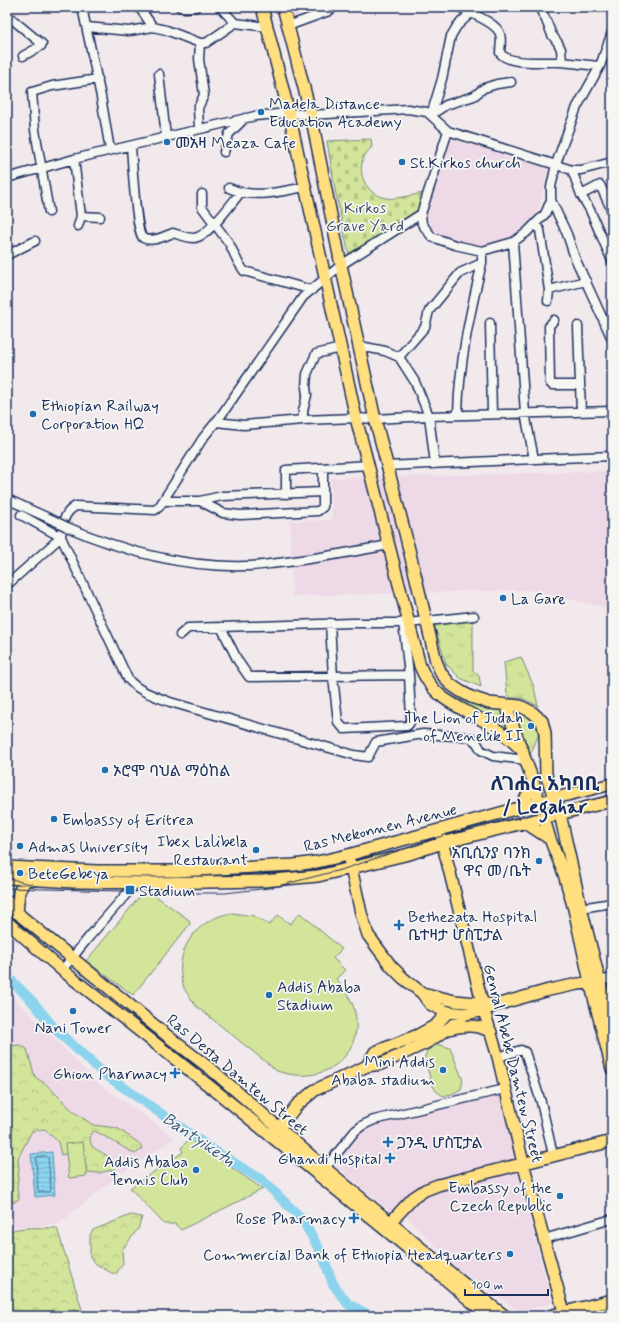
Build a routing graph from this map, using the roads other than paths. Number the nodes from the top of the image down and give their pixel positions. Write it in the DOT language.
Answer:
graph roads {
  1 [pos="10,7"];
  2 [pos="82,7"];
  3 [pos="139,7"];
  4 [pos="180,7"];
  5 [pos="196,7"];
  6 [pos="220,7"];
  7 [pos="262,7"];
  8 [pos="283,7"];
  9 [pos="334,7"];
  10 [pos="461,7"];
  11 [pos="539,7"];
  12 [pos="7,10"];
  13 [pos="474,10"];
  14 [pos="7,15"];
  15 [pos="235,23"];
  16 [pos="268,26"];
  17 [pos="288,26"];
  18 [pos="87,27"];
  19 [pos="153,27"];
  20 [pos="612,32"];
  21 [pos="200,43"];
  22 [pos="23,56"];
  23 [pos="562,62"];
  24 [pos="600,66"];
  25 [pos="159,74"];
  26 [pos="98,79"];
  27 [pos="511,82"];
  28 [pos="289,113"];
  29 [pos="431,115"];
  30 [pos="311,116"];
  31 [pos="246,118"];
  32 [pos="199,128"];
  33 [pos="448,131"];
  34 [pos="166,137"];
  35 [pos="131,146"];
  36 [pos="110,150"];
  37 [pos="224,152"];
  38 [pos="74,158"];
  39 [pos="556,164"];
  40 [pos="611,164"];
  41 [pos="41,167"];
  42 [pos="572,170"];
  43 [pos="7,178"];
  44 [pos="305,187"];
  45 [pos="229,188"];
  46 [pos="240,193"];
  47 [pos="202,194"];
  48 [pos="581,195"];
  49 [pos="551,200"];
  50 [pos="612,211"];
  51 [pos="49,212"];
  52 [pos="422,214"];
  53 [pos="81,216"];
  54 [pos="100,217"];
  55 [pos="214,224"];
  56 [pos="535,224"];
  57 [pos="78,226"];
  58 [pos="35,241"];
  59 [pos="513,242"];
  60 [pos="482,251"];
  61 [pos="7,255"];
  62 [pos="612,261"];
  63 [pos="482,263"];
  64 [pos="342,265"];
  65 [pos="326,279"];
  66 [pos="586,281"];
  67 [pos="312,290"];
  68 [pos="549,290"];
  69 [pos="548,301"];
  70 [pos="554,320"];
  71 [pos="490,323"];
  72 [pos="578,326"];
  73 [pos="612,338"];
  74 [pos="360,346"];
  75 [pos="341,348"];
  76 [pos="399,357"];
  77 [pos="580,385"];
  78 [pos="612,411"];
  79 [pos="581,412"];
  80 [pos="525,413"];
  81 [pos="492,414"];
  82 [pos="458,415"];
  83 [pos="429,416"];
  84 [pos="356,418"];
  85 [pos="375,419"];
  86 [pos="303,420"];
  87 [pos="216,422"];
  88 [pos="612,456"];
  89 [pos="534,459"];
  90 [pos="434,464"];
  91 [pos="369,465"];
  92 [pos="386,466"];
  93 [pos="323,468"];
  94 [pos="323,492"];
  95 [pos="286,494"];
  96 [pos="7,499"];
  97 [pos="164,501"];
  98 [pos="200,501"];
  99 [pos="21,515"];
  100 [pos="61,537"];
  101 [pos="389,545"];
  102 [pos="7,585"];
  103 [pos="474,616"];
  104 [pos="426,622"];
  105 [pos="330,623"];
  106 [pos="406,623"];
  107 [pos="221,627"];
  108 [pos="180,635"];
  109 [pos="409,676"];
  110 [pos="333,677"];
  111 [pos="507,705"];
  112 [pos="525,755"];
  113 [pos="546,775"];
  114 [pos="533,784"];
  115 [pos="612,784"];
  116 [pos="573,795"];
  117 [pos="555,798"];
  118 [pos="612,801"];
  119 [pos="539,803"];
  120 [pos="521,808"];
  121 [pos="573,811"];
  122 [pos="560,814"];
  123 [pos="544,818"];
  124 [pos="524,822"];
  125 [pos="439,830"];
  126 [pos="564,834"];
  127 [pos="550,838"];
  128 [pos="442,844"];
  129 [pos="348,855"];
  130 [pos="10,866"];
  131 [pos="352,868"];
  132 [pos="7,878"];
  133 [pos="26,879"];
  134 [pos="136,883"];
  135 [pos="7,901"];
  136 [pos="612,903"];
  137 [pos="581,908"];
  138 [pos="17,913"];
  139 [pos="7,922"];
  140 [pos="72,958"];
  141 [pos="62,970"];
  142 [pos="612,978"];
  143 [pos="595,982"];
  144 [pos="422,993"];
  145 [pos="484,1007"];
  146 [pos="448,1012"];
  147 [pos="465,1014"];
  148 [pos="448,1029"];
  149 [pos="491,1032"];
  150 [pos="610,1034"];
  151 [pos="498,1057"];
  152 [pos="367,1066"];
  153 [pos="612,1069"];
  154 [pos="505,1089"];
  155 [pos="278,1128"];
  156 [pos="270,1136"];
  157 [pos="612,1141"];
  158 [pos="553,1155"];
  159 [pos="523,1163"];
  160 [pos="322,1172"];
  161 [pos="612,1219"];
  162 [pos="387,1226"];
  163 [pos="544,1239"];
  164 [pos="612,1300"];
  165 [pos="564,1312"];
  166 [pos="612,1312"];
  167 [pos="484,1314"];
  168 [pos="505,1316"];
  169 [pos="549,1316"];
  170 [pos="594,1316"];
  1 -- 12 [label="street"];
  2 -- 18 [label="street"];
  3 -- 19 [label="street"];
  4 -- 5 [label="street"];
  6 -- 15 [label="street"];
  7 -- 16 [label="main road"];
  8 -- 17 [label="main road"];
  9 -- 17 [label="street"];
  10 -- 13 [label="street"];
  11 -- 23 [label="street"];
  13 -- 23 [label="street"];
  13 -- 29 [label="street"];
  14 -- 22 [label="street"];
  15 -- 16 [label="street"];
  15 -- 21 [label="street"];
  16 -- 28 [label="main road"];
  17 -- 30 [label="main road"];
  18 -- 19 [label="street"];
  18 -- 26 [label="street"];
  19 -- 21 [label="street"];
  20 -- 24 [label="street"];
  21 -- 32 [label="street"];
  23 -- 24 [label="street"];
  24 -- 39 [label="street"];
  25 -- 34 [label="street"];
  26 -- 36 [label="street"];
  26 -- 41 [label="street"];
  27 -- 29 [label="street"];
  28 -- 30 [label="street"];
  28 -- 31 [label="street"];
  28 -- 44 [label="main road"];
  29 -- 30 [label="street"];
  29 -- 33 [label="street"];
  30 -- 64 [label="main road"];
  31 -- 32 [label="street"];
  31 -- 37 [label="street"];
  32 -- 34 [label="street"];
  33 -- 39 [label="street"];
  33 -- 52 [label="street"];
  34 -- 35 [label="street"];
  35 -- 36 [label="street"];
  35 -- 55 [label="street"];
  36 -- 38 [label="street"];
  38 -- 41 [label="street"];
  38 -- 53 [label="street"];
  39 -- 42 [label="street"];
  39 -- 49 [label="street"];
  40 -- 42 [label="street"];
  41 -- 43 [label="street"];
  41 -- 51 [label="street"];
  42 -- 48 [label="street"];
  44 -- 46 [label="street"];
  44 -- 65 [label="main road"];
  45 -- 46 [label="street"];
  46 -- 55 [label="street"];
  47 -- 55 [label="street"];
  48 -- 50 [label="street"];
  48 -- 62 [label="street"];
  49 -- 56 [label="street"];
  49 -- 66 [label="street"];
  52 -- 60 [label="street"];
  52 -- 64 [label="street"];
  53 -- 54 [label="street"];
  53 -- 57 [label="street"];
  55 -- 67 [label="street"];
  56 -- 59 [label="street"];
  56 -- 68 [label="street"];
  58 -- 61 [label="street"];
  59 -- 60 [label="street"];
  59 -- 80 [label="street"];
  60 -- 63 [label="street"];
  63 -- 76 [label="street"];
  63 -- 82 [label="street"];
  64 -- 65 [label="street"];
  64 -- 74 [label="main road"];
  65 -- 67 [label="street"];
  65 -- 75 [label="main road"];
  66 -- 68 [label="street"];
  66 -- 73 [label="street"];
  67 -- 87 [label="street"];
  68 -- 69 [label="street"];
  70 -- 77 [label="street"];
  71 -- 81 [label="street"];
  72 -- 77 [label="street"];
  74 -- 76 [label="street"];
  74 -- 85 [label="main road"];
  75 -- 84 [label="main road"];
  75 -- 86 [label="street"];
  76 -- 83 [label="street"];
  77 -- 79 [label="street"];
  78 -- 79 [label="street"];
  79 -- 80 [label="street"];
  80 -- 81 [label="street"];
  80 -- 89 [label="street"];
  81 -- 82 [label="street"];
  82 -- 83 [label="street"];
  83 -- 85 [label="street"];
  83 -- 90 [label="street"];
  84 -- 85 [label="street"];
  84 -- 86 [label="street"];
  84 -- 91 [label="main road"];
  85 -- 92 [label="main road"];
  86 -- 87 [label="street"];
  87 -- 97 [label="street"];
  88 -- 89 [label="street"];
  89 -- 90 [label="street"];
  90 -- 92 [label="street"];
  91 -- 93 [label="street"];
  91 -- 101 [label="main road"];
  92 -- 104 [label="main road"];
  93 -- 94 [label="street"];
  93 -- 95 [label="street"];
  94 -- 95 [label="street"];
  94 -- 98 [label="street"];
  95 -- 98 [label="street"];
  96 -- 101 [label="street, bridge"];
  97 -- 98 [label="street"];
  97 -- 100 [label="street"];
  99 -- 100 [label="street"];
  100 -- 102 [label="street"];
  100 -- 112 [label="street"];
  101 -- 106 [label="main road"];
  103 -- 104 [label="street"];
  104 -- 106 [label="street"];
  104 -- 111 [label="main road"];
  105 -- 106 [label="street"];
  105 -- 107 [label="street"];
  105 -- 110 [label="street"];
  106 -- 109 [label="street"];
  106 -- 112 [label="main road"];
  107 -- 108 [label="street"];
  107 -- 110 [label="street"];
  109 -- 110 [label="street"];
  109 -- 110 [label="street"];
  111 -- 112 [label="main road"];
  111 -- 113 [label="main road"];
  112 -- 114 [label="main road"];
  113 -- 116 [label="main road"];
  113 -- 117 [label="main road"];
  114 -- 119 [label="main road"];
  114 -- 120 [label="main road"];
  115 -- 116 [label="main road, Ras Mekonnen Avenue"];
  116 -- 117 [label="main road, Ras Mekonnen Avenue"];
  117 -- 119 [label="main road, Ras Mekonnen Avenue"];
  117 -- 122 [label="main road"];
  118 -- 121 [label="main road, Ras Mekonnen Avenue"];
  119 -- 120 [label="main road, Ras Mekonnen Avenue"];
  119 -- 123 [label="main road"];
  120 -- 125 [label="main road, Ras Mekonnen Avenue"];
  121 -- 122 [label="main road, Ras Mekonnen Avenue"];
  121 -- 126 [label="main road"];
  122 -- 123 [label="main road, Ras Mekonnen Avenue"];
  122 -- 126 [label="main road"];
  123 -- 124 [label="main road, Ras Mekonnen Avenue"];
  123 -- 127 [label="main road"];
  124 -- 127 [label="main road"];
  124 -- 128 [label="main road, Ras Mekonnen Avenue"];
  125 -- 128 [label="main road, Genral Abebe Damtew Street"];
  125 -- 129 [label="main road, Ras Mekonnen Avenue"];
  126 -- 137 [label="main road"];
  127 -- 143 [label="main road"];
  128 -- 131 [label="main road, Ras Mekonnen Avenue"];
  128 -- 145 [label="main road, Genral Abebe Damtew Street"];
  129 -- 130 [label="main road, Ras Mekonnen Avenue"];
  129 -- 131 [label="main road"];
  131 -- 134 [label="main road, Ras Mekonnen Avenue"];
  131 -- 144 [label="main road"];
  132 -- 133 [label="main road, Ras Mekonnen Avenue"];
  133 -- 134 [label="main road, Ras Mekonnen Avenue"];
  133 -- 138 [label="main road"];
  134 -- 140 [label="street"];
  135 -- 138 [label="main road, Ras Desta Damtew Street"];
  136 -- 137 [label="street"];
  137 -- 143 [label="main road"];
  138 -- 140 [label="main road, Ras Desta Damtew Street"];
  139 -- 141 [label="main road, Ras Desta Damtew Street"];
  140 -- 141 [label="street"];
  140 -- 155 [label="main road, Ras Desta Damtew Street"];
  141 -- 156 [label="main road, Ras Desta Damtew Street"];
  142 -- 143 [label="street"];
  143 -- 145 [label="main road"];
  143 -- 150 [label="main road"];
  144 -- 145 [label="main road"];
  144 -- 146 [label="main road"];
  145 -- 147 [label="main road"];
  145 -- 149 [label="main road, Genral Abebe Damtew Street"];
  146 -- 147 [label="main road"];
  146 -- 152 [label="main road"];
  147 -- 148 [label="main road"];
  148 -- 149 [label="main road"];
  148 -- 152 [label="main road"];
  149 -- 151 [label="main road, Genral Abebe Damtew Street"];
  150 -- 153 [label="main road"];
  151 -- 154 [label="main road, Genral Abebe Damtew Street"];
  151 -- 158 [label="street"];
  152 -- 155 [label="main road"];
  154 -- 159 [label="main road, Genral Abebe Damtew Street"];
  154 -- 160 [label="street"];
  155 -- 156 [label="main road"];
  155 -- 160 [label="main road, Ras Desta Damtew Street"];
  156 -- 160 [label="main road, Ras Desta Damtew Street"];
  157 -- 158 [label="main road"];
  158 -- 159 [label="main road"];
  159 -- 162 [label="main road"];
  159 -- 163 [label="main road, Genral Abebe Damtew Street"];
  160 -- 162 [label="main road, Ras Desta Damtew Street"];
  161 -- 163 [label="street"];
  162 -- 167 [label="main road, Ras Desta Damtew Street"];
  162 -- 168 [label="main road, Ras Desta Damtew Street"];
  163 -- 165 [label="main road, Genral Abebe Damtew Street"];
  164 -- 165 [label="main road"];
  165 -- 169 [label="main road"];
  166 -- 170 [label="main road"];
}
